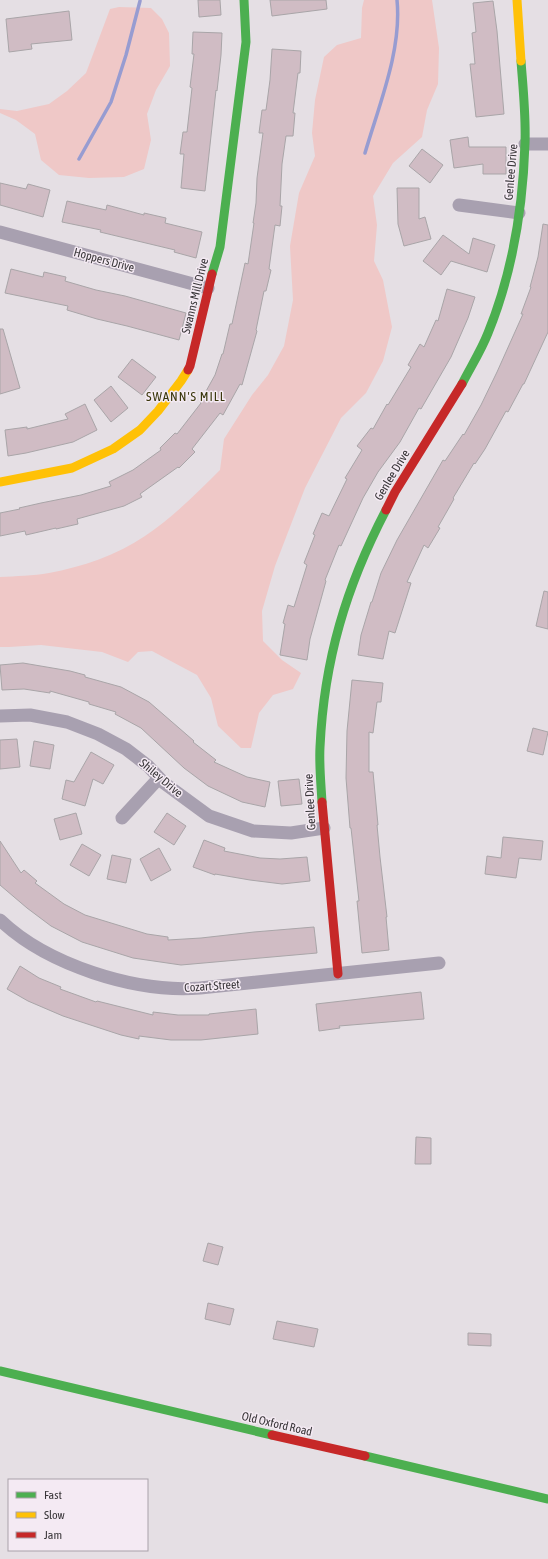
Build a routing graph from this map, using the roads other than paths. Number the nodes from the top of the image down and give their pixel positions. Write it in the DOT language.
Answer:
graph roads {
  1 [pos="244,0"];
  2 [pos="517,0"];
  3 [pos="525,144"];
  4 [pos="548,144"];
  5 [pos="459,205"];
  6 [pos="519,213"];
  7 [pos="0,232"];
  8 [pos="208,288"];
  9 [pos="0,482"];
  10 [pos="0,716"];
  11 [pos="159,778"];
  12 [pos="122,818"];
  13 [pos="324,828"];
  14 [pos="0,920"];
  15 [pos="439,963"];
  16 [pos="338,974"];
  17 [pos="0,1371"];
  18 [pos="548,1499"];
  1 -- 8 [label="street, Swanns Mill Drive"];
  2 -- 3 [label="street, Genlee Drive"];
  3 -- 4 [label="street"];
  3 -- 6 [label="street, Genlee Drive"];
  5 -- 6 [label="street"];
  6 -- 13 [label="street, Genlee Drive"];
  7 -- 8 [label="street, Hoppers Drive"];
  8 -- 9 [label="street, Swanns Mill Drive"];
  10 -- 11 [label="street, Shiley Drive"];
  11 -- 12 [label="street"];
  11 -- 13 [label="street, Shiley Drive"];
  13 -- 16 [label="street, Genlee Drive"];
  14 -- 16 [label="street, Cozart Street"];
  15 -- 16 [label="street, Cozart Street"];
  17 -- 18 [label="street, Old Oxford Road"];
}
